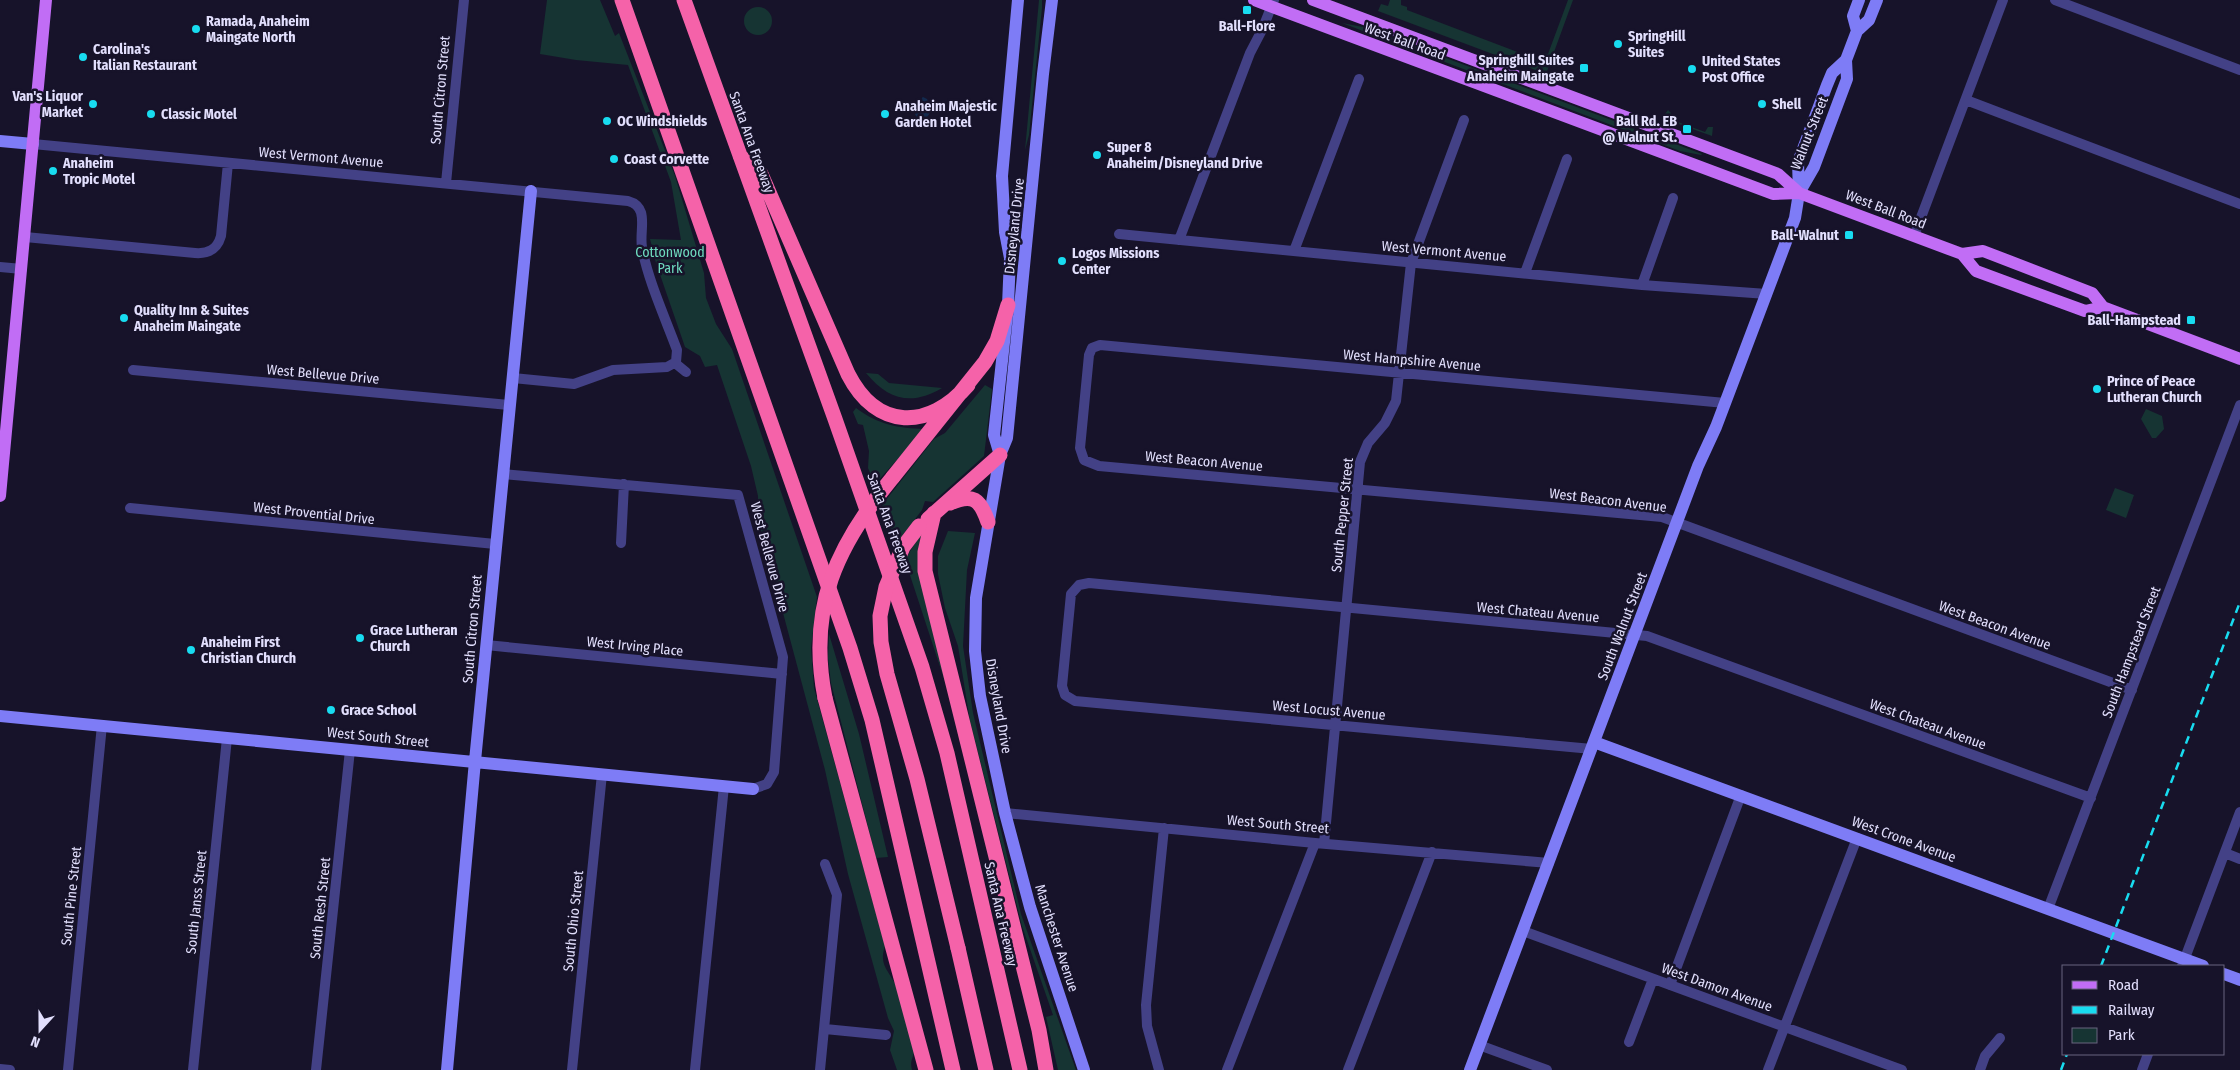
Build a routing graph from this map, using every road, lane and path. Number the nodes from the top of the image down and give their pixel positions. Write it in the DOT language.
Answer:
graph roads {
  1 [pos="46,0"];
  2 [pos="464,0"];
  3 [pos="615,0"];
  4 [pos="622,0"];
  5 [pos="684,0"];
  6 [pos="1018,0"];
  7 [pos="1052,0"];
  8 [pos="1254,0"];
  9 [pos="1313,0"];
  10 [pos="1859,0"];
  11 [pos="1877,0"];
  12 [pos="2004,0"];
  13 [pos="2056,0"];
  14 [pos="1273,3"];
  15 [pos="1857,31"];
  16 [pos="645,67"];
  17 [pos="2240,70"];
  18 [pos="1359,79"];
  19 [pos="1966,100"];
  20 [pos="1464,120"];
  21 [pos="0,141"];
  22 [pos="33,144"];
  23 [pos="738,154"];
  24 [pos="1567,159"];
  25 [pos="228,163"];
  26 [pos="446,183"];
  27 [pos="530,191"];
  28 [pos="1800,193"];
  29 [pos="1673,198"];
  30 [pos="2240,204"];
  31 [pos="1119,234"];
  32 [pos="1914,236"];
  33 [pos="25,237"];
  34 [pos="1179,240"];
  35 [pos="1294,251"];
  36 [pos="1962,254"];
  37 [pos="1411,263"];
  38 [pos="0,267"];
  39 [pos="22,269"];
  40 [pos="1525,273"];
  41 [pos="1642,285"];
  42 [pos="1767,294"];
  43 [pos="1008,305"];
  44 [pos="2103,307"];
  45 [pos="2240,359"];
  46 [pos="675,363"];
  47 [pos="133,370"];
  48 [pos="686,372"];
  49 [pos="1400,373"];
  50 [pos="513,378"];
  51 [pos="968,385"];
  52 [pos="1725,403"];
  53 [pos="509,405"];
  54 [pos="2240,405"];
  55 [pos="1000,455"];
  56 [pos="1084,460"];
  57 [pos="503,474"];
  58 [pos="624,484"];
  59 [pos="1357,489"];
  60 [pos="0,496"];
  61 [pos="130,508"];
  62 [pos="939,509"];
  63 [pos="988,522"];
  64 [pos="1677,523"];
  65 [pos="621,543"];
  66 [pos="496,544"];
  67 [pos="1346,608"];
  68 [pos="1635,635"];
  69 [pos="486,646"];
  70 [pos="782,674"];
  71 [pos="2132,690"];
  72 [pos="1065,695"];
  73 [pos="0,716"];
  74 [pos="1335,725"];
  75 [pos="102,726"];
  76 [pos="227,738"];
  77 [pos="1593,745"];
  78 [pos="350,750"];
  79 [pos="475,762"];
  80 [pos="602,774"];
  81 [pos="724,786"];
  82 [pos="753,789"];
  83 [pos="1741,795"];
  84 [pos="2090,798"];
  85 [pos="2240,812"];
  86 [pos="1005,813"];
  87 [pos="1164,828"];
  88 [pos="1858,838"];
  89 [pos="1319,843"];
  90 [pos="1432,852"];
  91 [pos="2225,853"];
  92 [pos="2240,859"];
  93 [pos="1549,863"];
  94 [pos="825,864"];
  95 [pos="2048,909"];
  96 [pos="1523,931"];
  97 [pos="2183,963"];
  98 [pos="2196,965"];
  99 [pos="2225,974"];
  100 [pos="1653,978"];
  101 [pos="2240,980"];
  102 [pos="1670,985"];
  103 [pos="1784,1026"];
  104 [pos="825,1029"];
  105 [pos="886,1035"];
  106 [pos="2000,1038"];
  107 [pos="1629,1042"];
  108 [pos="1479,1045"];
  109 [pos="2148,1055"];
  110 [pos="0,1069"];
  111 [pos="10,1070"];
  112 [pos="68,1070"];
  113 [pos="193,1070"];
  114 [pos="316,1070"];
  115 [pos="447,1070"];
  116 [pos="572,1070"];
  117 [pos="695,1070"];
  118 [pos="820,1070"];
  119 [pos="926,1070"];
  120 [pos="953,1070"];
  121 [pos="986,1070"];
  122 [pos="1020,1070"];
  123 [pos="1046,1070"];
  124 [pos="1084,1070"];
  125 [pos="1159,1070"];
  126 [pos="1227,1070"];
  127 [pos="1348,1070"];
  128 [pos="1470,1070"];
  129 [pos="1547,1070"];
  130 [pos="1768,1070"];
  131 [pos="1902,1070"];
  132 [pos="1980,1070"];
  133 [pos="2142,1070"];
  1 -- 22 [label="main road"];
  2 -- 26 [label="street, South Citron Street"];
  3 -- 16 [label="highway"];
  4 -- 16 [label="highway"];
  5 -- 23 [label="highway, Santa Ana Freeway"];
  6 -- 43 [label="street, Disneyland Drive"];
  7 -- 55 [label="street, Disneyland Drive"];
  8 -- 14 [label="main road, West Ball Road"];
  9 -- 28 [label="main road, West Ball Road"];
  10 -- 15 [label="street, Walnut Street"];
  11 -- 15 [label="street, Walnut Street"];
  12 -- 19 [label="street"];
  13 -- 17 [label="street"];
  14 -- 28 [label="main road, West Ball Road"];
  14 -- 34 [label="street"];
  15 -- 28 [label="street, Walnut Street"];
  16 -- 120 [label="highway"];
  18 -- 35 [label="street"];
  19 -- 30 [label="street"];
  19 -- 32 [label="street"];
  20 -- 37 [label="street, South Pepper Street"];
  21 -- 22 [label="street, West Vermont Avenue"];
  22 -- 25 [label="street, West Vermont Avenue"];
  22 -- 33 [label="main road"];
  23 -- 51 [label="highway"];
  23 -- 122 [label="highway, Santa Ana Freeway"];
  24 -- 40 [label="street"];
  25 -- 26 [label="street, West Vermont Avenue"];
  25 -- 33 [label="street"];
  26 -- 27 [label="street, West Vermont Avenue"];
  27 -- 46 [label="street, West Vermont Avenue"];
  27 -- 50 [label="street, South Citron Street"];
  28 -- 32 [label="main road, West Ball Road"];
  28 -- 42 [label="street, South Walnut Street"];
  29 -- 41 [label="street"];
  31 -- 34 [label="street, West Vermont Avenue"];
  32 -- 36 [label="main road, West Ball Road"];
  33 -- 39 [label="main road"];
  34 -- 35 [label="street, West Vermont Avenue"];
  35 -- 37 [label="street, West Vermont Avenue"];
  36 -- 44 [label="main road, West Ball Road"];
  36 -- 44 [label="main road, West Ball Road"];
  37 -- 40 [label="street, West Vermont Avenue"];
  37 -- 49 [label="street, South Pepper Street"];
  38 -- 39 [label="street"];
  39 -- 60 [label="main road"];
  40 -- 41 [label="street, West Vermont Avenue"];
  41 -- 42 [label="street, West Vermont Avenue"];
  42 -- 52 [label="street, South Walnut Street"];
  43 -- 51 [label="highway"];
  43 -- 55 [label="street, Disneyland Drive"];
  44 -- 45 [label="main road, West Ball Road"];
  46 -- 48 [label="street"];
  46 -- 50 [label="street"];
  47 -- 53 [label="street, West Bellevue Drive"];
  49 -- 52 [label="street, West Hampshire Avenue"];
  49 -- 56 [label="street, West Hampshire Avenue"];
  49 -- 59 [label="street, South Pepper Street"];
  50 -- 53 [label="street, South Citron Street"];
  51 -- 119 [label="highway, bridge"];
  52 -- 64 [label="street, South Walnut Street"];
  53 -- 57 [label="street, South Citron Street"];
  54 -- 71 [label="street, South Hampstead Street"];
  55 -- 62 [label="highway"];
  55 -- 63 [label="street, Disneyland Drive"];
  56 -- 59 [label="street, West Beacon Avenue"];
  57 -- 58 [label="street, West Bellevue Drive"];
  57 -- 66 [label="street, South Citron Street"];
  58 -- 65 [label="street"];
  58 -- 70 [label="street, West Bellevue Drive"];
  59 -- 64 [label="street, West Beacon Avenue"];
  59 -- 67 [label="street, South Pepper Street"];
  61 -- 66 [label="street, West Provential Drive"];
  62 -- 63 [label="highway"];
  62 -- 121 [label="highway, bridge"];
  62 -- 123 [label="highway"];
  63 -- 86 [label="street, Disneyland Drive"];
  64 -- 68 [label="street, South Walnut Street"];
  64 -- 71 [label="street, West Beacon Avenue"];
  66 -- 69 [label="street, South Citron Street"];
  67 -- 68 [label="street, West Chateau Avenue"];
  67 -- 72 [label="street, West Chateau Avenue"];
  67 -- 74 [label="street, South Pepper Street"];
  68 -- 77 [label="street, South Walnut Street"];
  68 -- 84 [label="street, West Chateau Avenue"];
  69 -- 70 [label="street, West Irving Place"];
  69 -- 79 [label="street, South Citron Street"];
  70 -- 82 [label="street, West Bellevue Drive"];
  71 -- 84 [label="street, South Hampstead Street"];
  72 -- 74 [label="street, West Locust Avenue"];
  73 -- 75 [label="street, West South Street"];
  74 -- 77 [label="street, West Locust Avenue"];
  74 -- 89 [label="street, South Pepper Street"];
  75 -- 76 [label="street, West South Street"];
  75 -- 112 [label="street, South Pine Street"];
  76 -- 78 [label="street, West South Street"];
  76 -- 113 [label="street, South Janss Street"];
  77 -- 83 [label="street, West Crone Avenue"];
  77 -- 93 [label="street, South Walnut Street"];
  78 -- 79 [label="street, West South Street"];
  78 -- 114 [label="street, South Resh Street"];
  79 -- 80 [label="street, West South Street"];
  79 -- 115 [label="street, South Citron Street"];
  80 -- 81 [label="street, West South Street"];
  80 -- 116 [label="street, South Ohio Street"];
  81 -- 82 [label="street, West South Street"];
  81 -- 117 [label="street"];
  83 -- 88 [label="street, West Crone Avenue"];
  83 -- 102 [label="street"];
  84 -- 95 [label="street, South Hampstead Street"];
  85 -- 91 [label="street"];
  86 -- 87 [label="street, West South Street"];
  86 -- 124 [label="street, Manchester Avenue"];
  87 -- 89 [label="street, West South Street"];
  87 -- 125 [label="street"];
  88 -- 95 [label="street, West Crone Avenue"];
  88 -- 103 [label="street"];
  89 -- 90 [label="street, West South Street"];
  89 -- 126 [label="street, South Pepper Street"];
  90 -- 93 [label="street, West South Street"];
  90 -- 127 [label="street"];
  91 -- 92 [label="street"];
  91 -- 97 [label="street"];
  93 -- 96 [label="street, South Walnut Street"];
  94 -- 104 [label="street"];
  95 -- 97 [label="street, West Crone Avenue"];
  96 -- 100 [label="street, West Damon Avenue"];
  96 -- 108 [label="street, South Walnut Street"];
  97 -- 98 [label="street, West Crone Avenue"];
  99 -- 101 [label="street"];
  100 -- 102 [label="street, West Damon Avenue"];
  100 -- 107 [label="street"];
  102 -- 103 [label="street, West Damon Avenue"];
  103 -- 130 [label="street"];
  103 -- 131 [label="street, West Damon Avenue"];
  104 -- 105 [label="street"];
  104 -- 118 [label="street"];
  106 -- 132 [label="street"];
  108 -- 128 [label="street, South Walnut Street"];
  108 -- 129 [label="street"];
  109 -- 133 [label="street"];
  110 -- 111 [label="street"];
}
